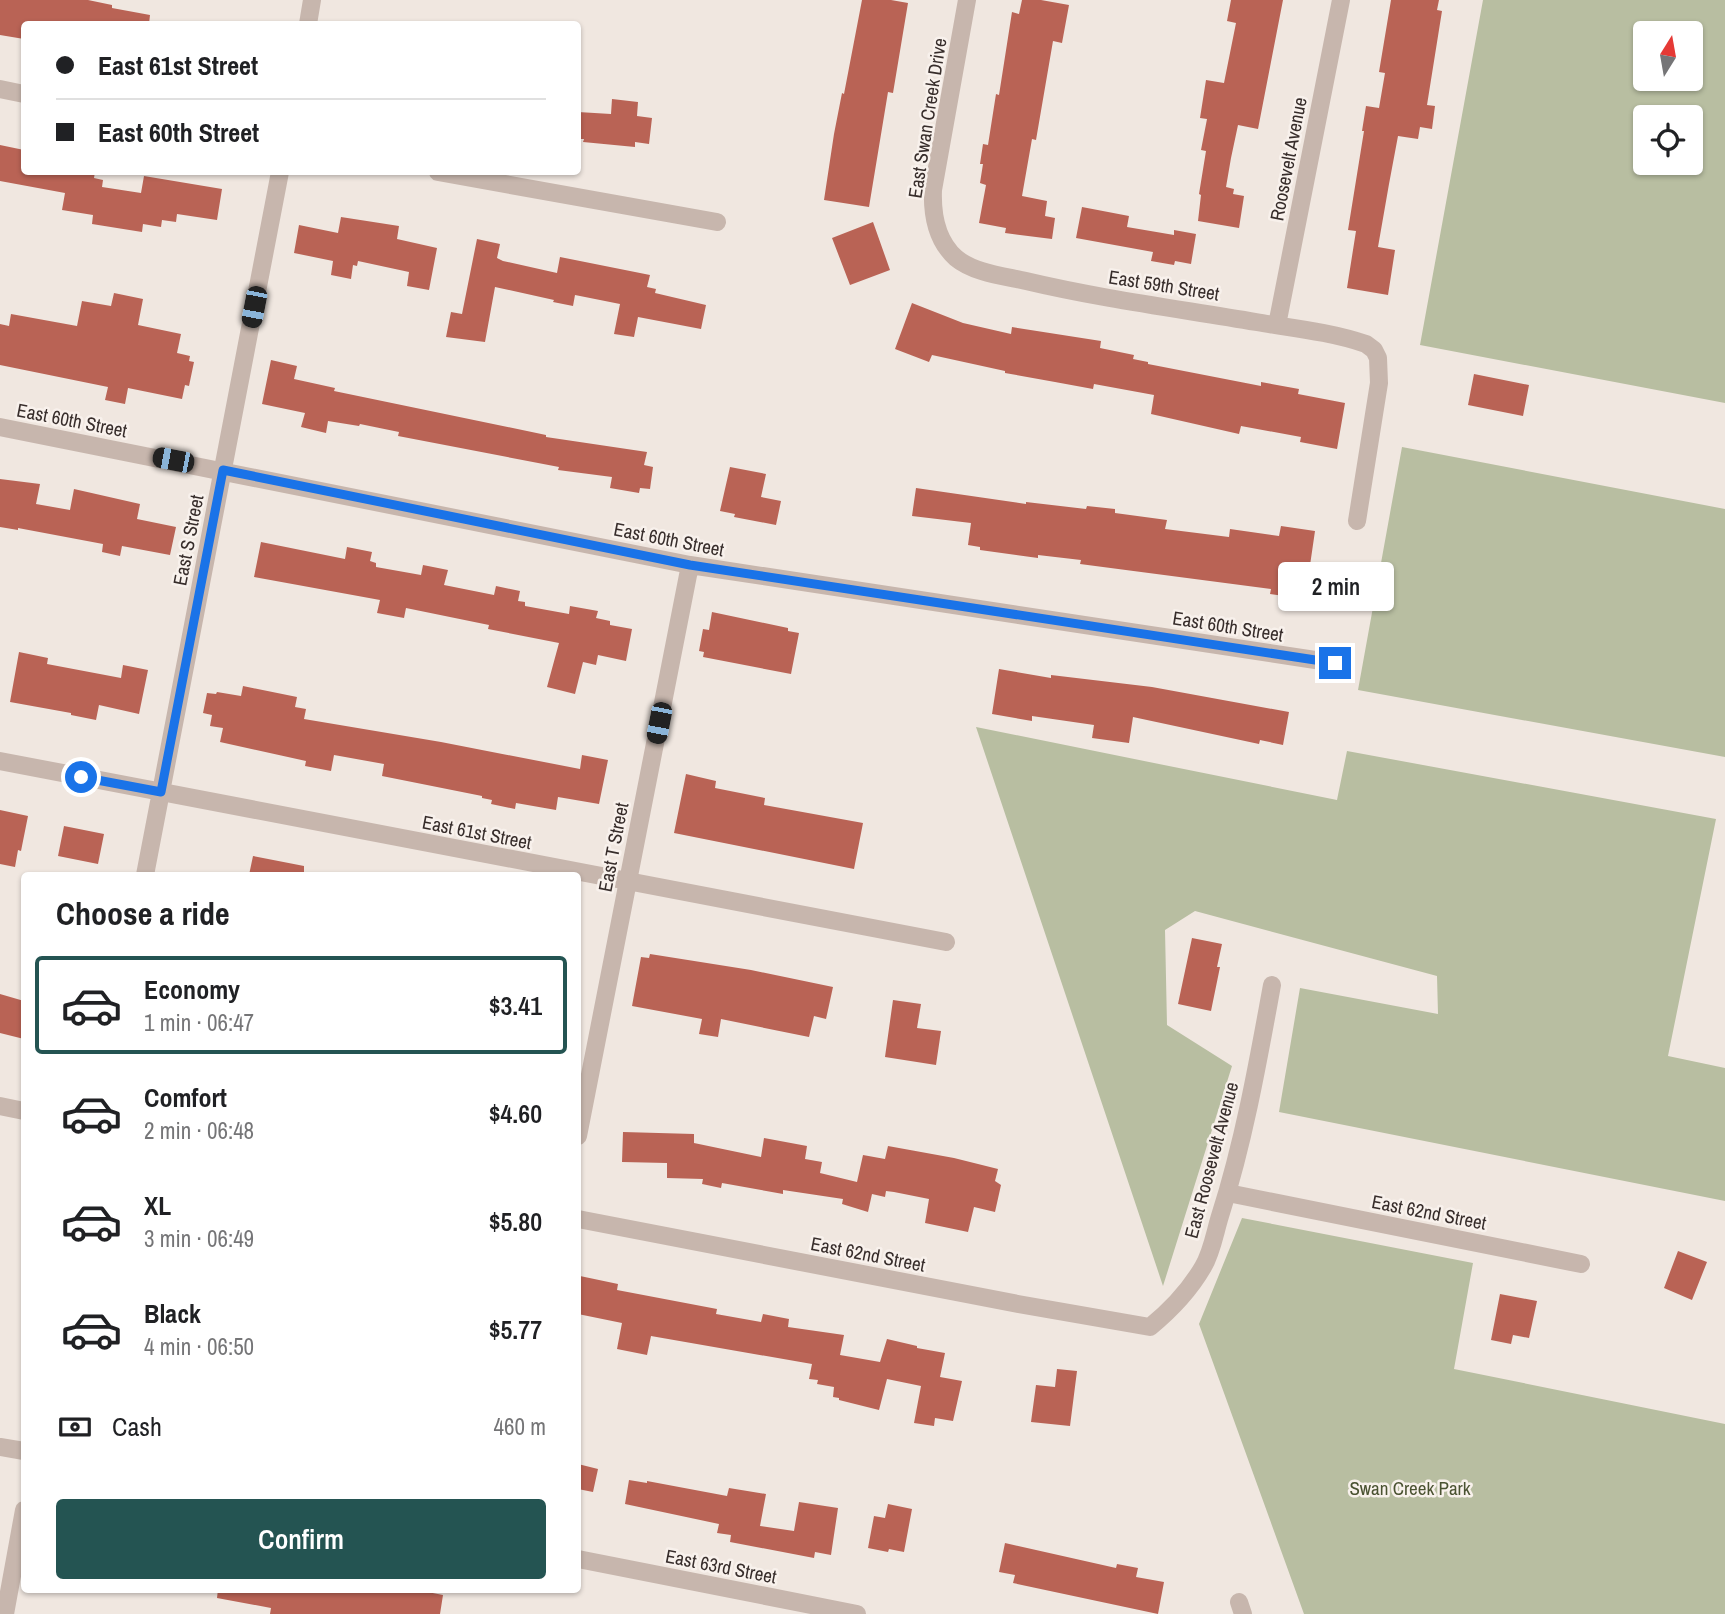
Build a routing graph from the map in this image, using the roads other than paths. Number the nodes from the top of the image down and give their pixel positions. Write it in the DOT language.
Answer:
graph roads {
  1 [pos="312,0"];
  2 [pos="967,0"];
  3 [pos="1341,0"];
  4 [pos="308,21"];
  5 [pos="0,89"];
  6 [pos="21,93"];
  7 [pos="279,175"];
  8 [pos="455,175"];
  9 [pos="717,222"];
  10 [pos="942,241"];
  11 [pos="1277,325"];
  12 [pos="0,427"];
  13 [pos="223,470"];
  14 [pos="1357,521"];
  15 [pos="690,565"];
  16 [pos="1335,663"];
  17 [pos="0,761"];
  18 [pos="161,792"];
  19 [pos="146,872"];
  20 [pos="572,872"];
  21 [pos="581,874"];
  22 [pos="628,883"];
  23 [pos="946,942"];
  24 [pos="1272,985"];
  25 [pos="0,1106"];
  26 [pos="21,1110"];
  27 [pos="581,1121"];
  28 [pos="1228,1193"];
  29 [pos="581,1220"];
  30 [pos="1581,1264"];
  31 [pos="1150,1327"];
  32 [pos="0,1447"];
  33 [pos="21,1450"];
  34 [pos="21,1526"];
  35 [pos="581,1560"];
  36 [pos="5,1614"];
  37 [pos="857,1614"];
  1 -- 4 [label="street"];
  2 -- 10 [label="street, East Swan Creek Drive"];
  3 -- 11 [label="street, Roosevelt Avenue"];
  5 -- 6 [label="street"];
  7 -- 13 [label="street, East S Street"];
  8 -- 9 [label="street"];
  10 -- 11 [label="street, East 59th Street"];
  11 -- 14 [label="street, East 59th Street"];
  12 -- 13 [label="street, East 60th Street"];
  13 -- 15 [label="street, East 60th Street"];
  13 -- 18 [label="street, East S Street"];
  15 -- 16 [label="street, East 60th Street"];
  15 -- 22 [label="street, East T Street"];
  17 -- 18 [label="street, East 61st Street"];
  18 -- 19 [label="street, East S Street"];
  18 -- 20 [label="street, East 61st Street"];
  21 -- 22 [label="street, East 61st Street"];
  22 -- 23 [label="street, East 61st Street"];
  22 -- 27 [label="street, East T Street"];
  24 -- 28 [label="street, East Roosevelt Avenue"];
  25 -- 26 [label="street"];
  28 -- 30 [label="street, East 62nd Street"];
  28 -- 31 [label="street, East Roosevelt Avenue"];
  29 -- 31 [label="street, East 62nd Street"];
  32 -- 33 [label="street"];
  34 -- 36 [label="street"];
  35 -- 37 [label="street, East 63rd Street"];
}
